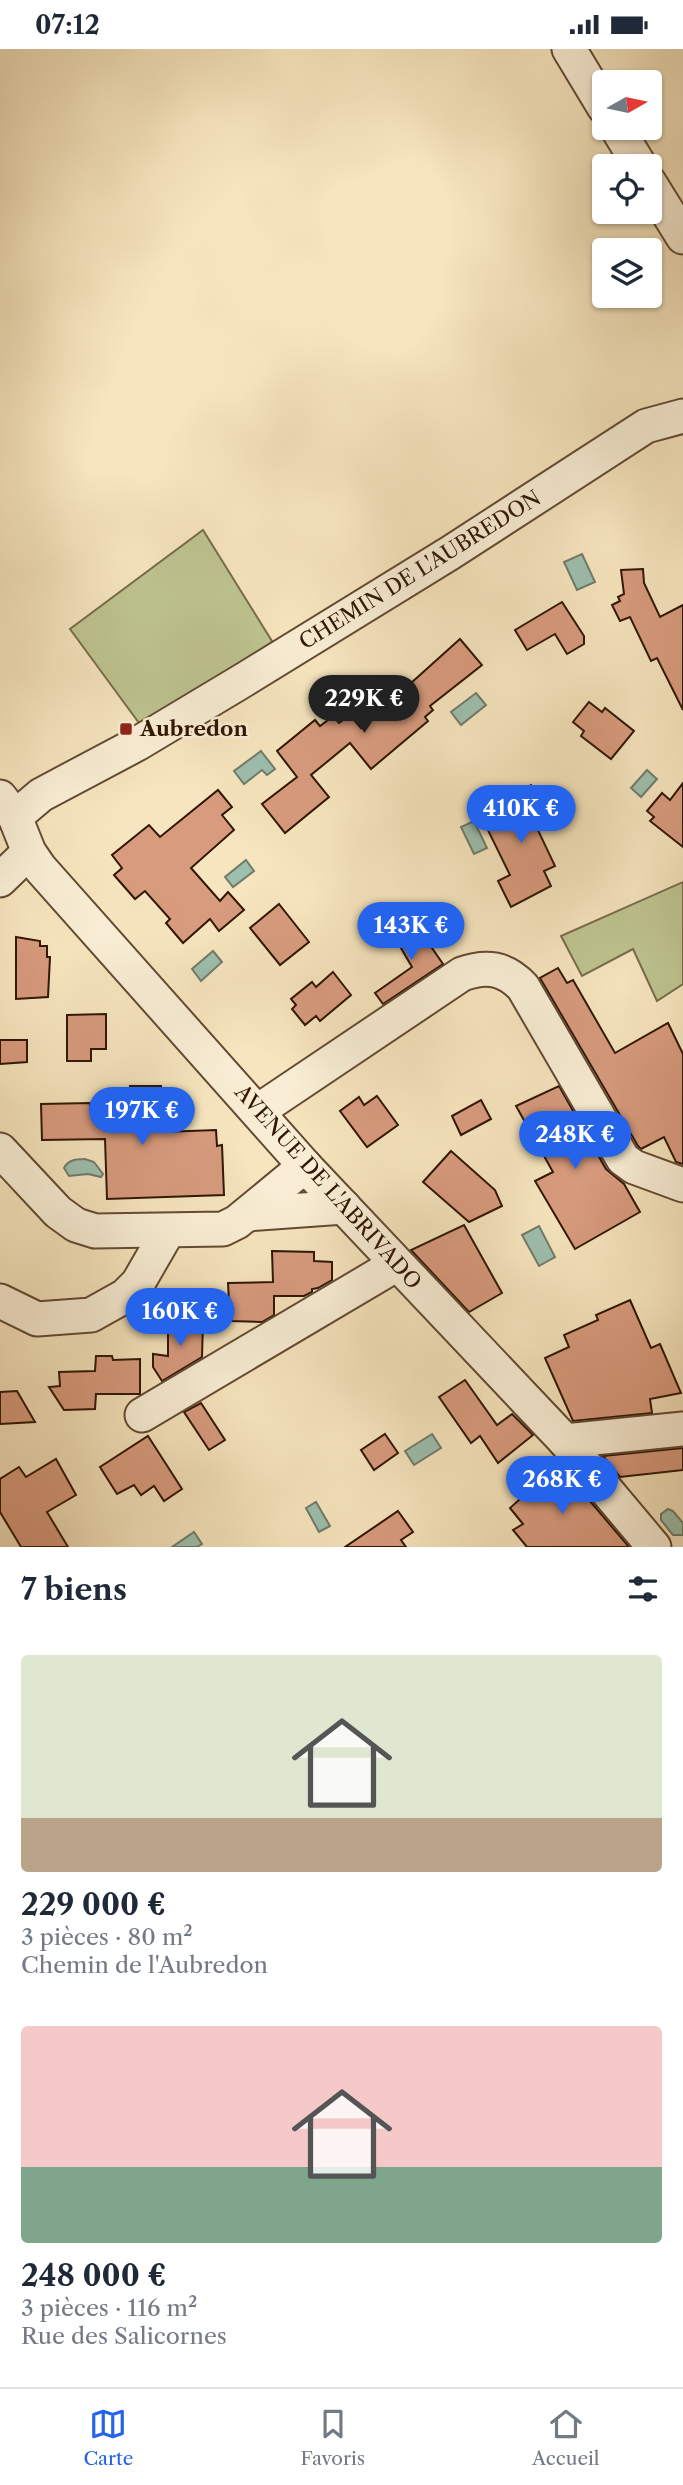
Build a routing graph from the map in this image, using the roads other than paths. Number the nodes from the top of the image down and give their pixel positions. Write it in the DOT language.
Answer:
graph roads {
  1 [pos="569,49"];
  2 [pos="592,87"];
  3 [pos="662,203"];
  4 [pos="683,237"];
  5 [pos="683,416"];
  6 [pos="8,807"];
  7 [pos="29,852"];
  8 [pos="0,880"];
  9 [pos="258,1111"];
  10 [pos="0,1150"];
  11 [pos="305,1166"];
  12 [pos="683,1185"];
  13 [pos="344,1207"];
  14 [pos="248,1214"];
  15 [pos="168,1231"];
  16 [pos="397,1264"];
  17 [pos="0,1301"];
  18 [pos="142,1415"];
  19 [pos="683,1429"];
  20 [pos="565,1441"];
  21 [pos="654,1547"];
  1 -- 2 [label="street"];
  3 -- 4 [label="street"];
  5 -- 6 [label="street, CHEMIN DE L'AUBREDON"];
  6 -- 7 [label="street, AVENUE DE L'ABRIVADO"];
  7 -- 8 [label="street"];
  7 -- 9 [label="street, AVENUE DE L'ABRIVADO"];
  9 -- 11 [label="street, AVENUE DE L'ABRIVADO"];
  9 -- 12 [label="street"];
  10 -- 15 [label="street"];
  11 -- 13 [label="street, AVENUE DE L'ABRIVADO"];
  11 -- 14 [label="street"];
  13 -- 14 [label="street"];
  13 -- 16 [label="street, AVENUE DE L'ABRIVADO"];
  14 -- 15 [label="street"];
  15 -- 17 [label="street"];
  16 -- 18 [label="street"];
  16 -- 20 [label="street, AVENUE DE L'ABRIVADO"];
  19 -- 20 [label="street"];
  20 -- 21 [label="street, AVENUE DE L'ABRIVADO"];
}
